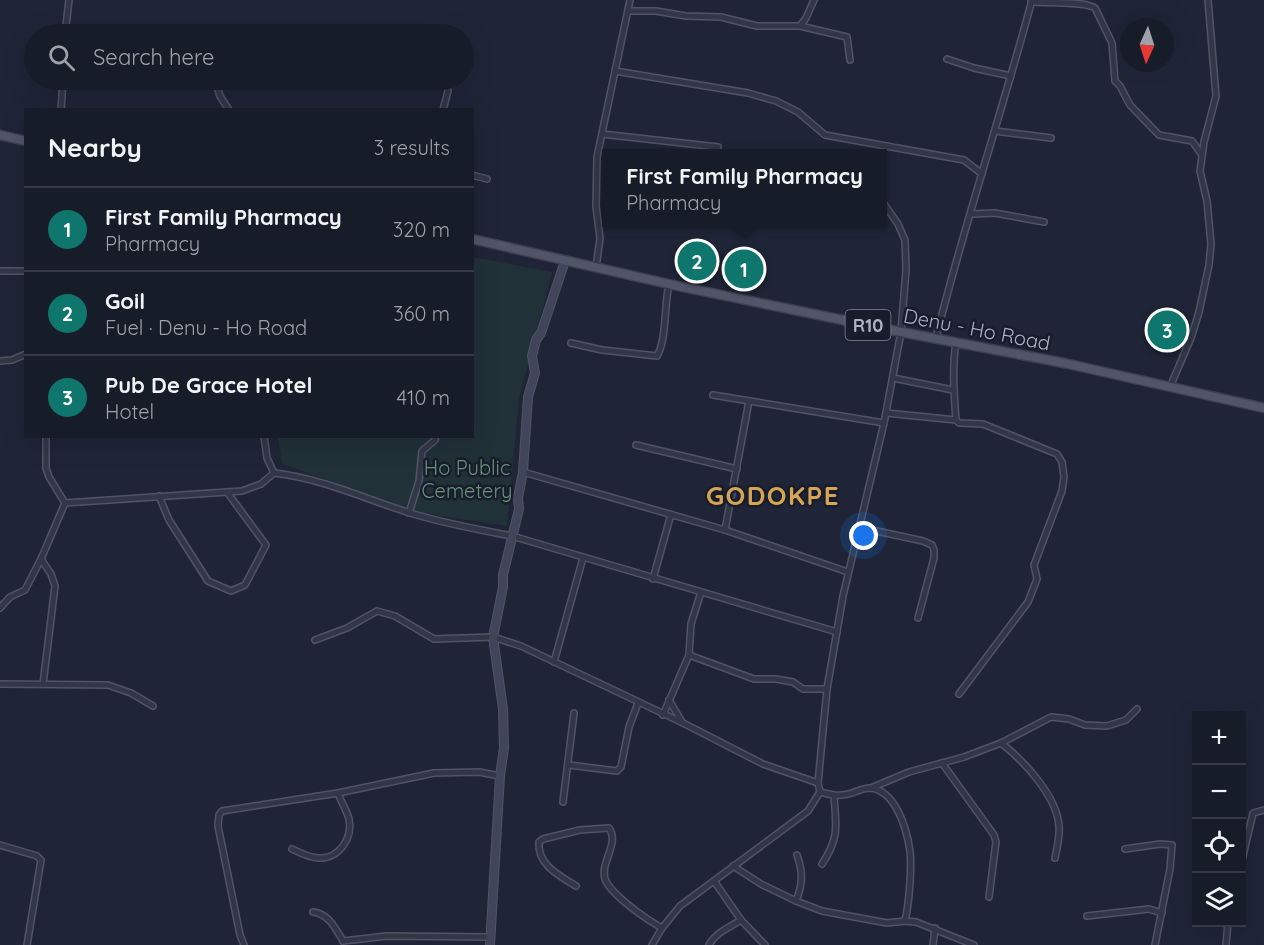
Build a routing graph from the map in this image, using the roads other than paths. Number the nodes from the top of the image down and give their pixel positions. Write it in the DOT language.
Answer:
graph roads {
  1 [pos="69,0"];
  2 [pos="630,0"];
  3 [pos="814,0"];
  4 [pos="1208,0"];
  5 [pos="1032,1"];
  6 [pos="629,12"];
  7 [pos="66,24"];
  8 [pos="800,26"];
  9 [pos="947,58"];
  10 [pos="850,60"];
  11 [pos="615,71"];
  12 [pos="1011,76"];
  13 [pos="62,90"];
  14 [pos="218,90"];
  15 [pos="448,91"];
  16 [pos="61,108"];
  17 [pos="228,108"];
  18 [pos="444,108"];
  19 [pos="995,131"];
  20 [pos="602,134"];
  21 [pos="0,135"];
  22 [pos="1051,138"];
  23 [pos="24,141"];
  24 [pos="718,147"];
  25 [pos="1202,155"];
  26 [pos="982,174"];
  27 [pos="474,176"];
  28 [pos="487,179"];
  29 [pos="887,208"];
  30 [pos="972,214"];
  31 [pos="1044,222"];
  32 [pos="474,239"];
  33 [pos="565,261"];
  34 [pos="596,268"];
  35 [pos="0,271"];
  36 [pos="24,271"];
  37 [pos="669,284"];
  38 [pos="901,332"];
  39 [pos="936,338"];
  40 [pos="956,342"];
  41 [pos="571,343"];
  42 [pos="24,355"];
  43 [pos="0,361"];
  44 [pos="893,378"];
  45 [pos="1170,387"];
  46 [pos="953,390"];
  47 [pos="713,395"];
  48 [pos="749,401"];
  49 [pos="1264,408"];
  50 [pos="886,413"];
  51 [pos="956,420"];
  52 [pos="884,423"];
  53 [pos="46,438"];
  54 [pos="264,438"];
  55 [pos="436,438"];
  56 [pos="636,445"];
  57 [pos="736,469"];
  58 [pos="523,472"];
  59 [pos="274,473"];
  60 [pos="227,492"];
  61 [pos="159,496"];
  62 [pos="65,503"];
  63 [pos="409,513"];
  64 [pos="671,514"];
  65 [pos="858,527"];
  66 [pos="725,530"];
  67 [pos="512,536"];
  68 [pos="583,558"];
  69 [pos="41,559"];
  70 [pos="848,572"];
  71 [pos="653,579"];
  72 [pos="701,592"];
  73 [pos="0,608"];
  74 [pos="918,618"];
  75 [pos="837,632"];
  76 [pos="493,637"];
  77 [pos="315,640"];
  78 [pos="688,655"];
  79 [pos="554,662"];
  80 [pos="0,684"];
  81 [pos="43,684"];
  82 [pos="827,689"];
  83 [pos="959,694"];
  84 [pos="669,700"];
  85 [pos="638,703"];
  86 [pos="153,706"];
  87 [pos="1137,709"];
  88 [pos="574,713"];
  89 [pos="663,715"];
  90 [pos="683,723"];
  91 [pos="1001,742"];
  92 [pos="942,763"];
  93 [pos="569,765"];
  94 [pos="500,776"];
  95 [pos="818,783"];
  96 [pos="871,788"];
  97 [pos="820,792"];
  98 [pos="338,793"];
  99 [pos="834,796"];
  100 [pos="563,802"];
  101 [pos="1264,810"];
  102 [pos="1246,843"];
  103 [pos="0,845"];
  104 [pos="292,849"];
  105 [pos="1125,849"];
  106 [pos="797,855"];
  107 [pos="1055,858"];
  108 [pos="822,864"];
  109 [pos="733,866"];
  110 [pos="714,881"];
  111 [pos="576,886"];
  112 [pos="989,897"];
  113 [pos="796,902"];
  114 [pos="313,912"];
  115 [pos="1162,913"];
  116 [pos="1087,916"];
  117 [pos="741,920"];
  118 [pos="905,921"];
  119 [pos="1228,927"];
  120 [pos="662,928"];
  121 [pos="934,928"];
  122 [pos="380,937"];
  123 [pos="490,941"];
  124 [pos="343,943"];
  125 [pos="27,945"];
  126 [pos="244,945"];
  127 [pos="380,945"];
  128 [pos="652,945"];
  129 [pos="709,945"];
  130 [pos="765,945"];
  131 [pos="933,945"];
  132 [pos="974,945"];
  133 [pos="1155,945"];
  134 [pos="1226,945"];
  1 -- 7 [label="street"];
  2 -- 6 [label="street"];
  3 -- 8 [label="street"];
  4 -- 25 [label="street"];
  5 -- 12 [label="street"];
  5 -- 25 [label="street"];
  6 -- 8 [label="street"];
  6 -- 11 [label="street"];
  8 -- 10 [label="street"];
  9 -- 12 [label="street"];
  11 -- 20 [label="street"];
  11 -- 26 [label="street"];
  12 -- 19 [label="street"];
  13 -- 16 [label="street"];
  14 -- 17 [label="street"];
  15 -- 18 [label="street"];
  19 -- 22 [label="street"];
  19 -- 26 [label="street"];
  20 -- 24 [label="street"];
  20 -- 34 [label="street"];
  21 -- 23 [label="main road"];
  25 -- 45 [label="street"];
  26 -- 30 [label="street"];
  27 -- 28 [label="street"];
  29 -- 38 [label="street"];
  30 -- 31 [label="street"];
  30 -- 39 [label="street"];
  32 -- 33 [label="main road, Denu - Ho Road / R10"];
  33 -- 34 [label="main road, Denu - Ho Road / R10"];
  33 -- 58 [label="street"];
  34 -- 37 [label="main road, Denu - Ho Road / R10"];
  35 -- 36 [label="street"];
  37 -- 38 [label="main road, Denu - Ho Road / R10"];
  37 -- 41 [label="street"];
  38 -- 39 [label="main road, Denu - Ho Road / R10"];
  38 -- 44 [label="street"];
  39 -- 40 [label="main road, Denu - Ho Road / R10"];
  40 -- 45 [label="main road, Denu - Ho Road / R10"];
  40 -- 46 [label="street"];
  42 -- 43 [label="street"];
  44 -- 46 [label="street"];
  44 -- 50 [label="street"];
  45 -- 49 [label="main road, Denu - Ho Road / R10"];
  46 -- 51 [label="street"];
  47 -- 48 [label="street"];
  48 -- 52 [label="street"];
  48 -- 57 [label="street"];
  50 -- 51 [label="street"];
  50 -- 52 [label="street"];
  51 -- 83 [label="street"];
  52 -- 65 [label="street"];
  53 -- 62 [label="street"];
  54 -- 59 [label="street"];
  55 -- 63 [label="street"];
  56 -- 57 [label="street"];
  57 -- 66 [label="street"];
  58 -- 64 [label="street"];
  58 -- 67 [label="street"];
  59 -- 60 [label="street"];
  59 -- 63 [label="street"];
  60 -- 61 [label="street"];
  60 -- 61 [label="street"];
  61 -- 62 [label="street"];
  62 -- 69 [label="street"];
  63 -- 67 [label="street"];
  64 -- 66 [label="street"];
  64 -- 71 [label="street"];
  65 -- 70 [label="street"];
  65 -- 74 [label="street"];
  66 -- 70 [label="street"];
  67 -- 68 [label="street"];
  67 -- 76 [label="street"];
  68 -- 71 [label="street"];
  68 -- 79 [label="street"];
  69 -- 73 [label="street"];
  69 -- 81 [label="street"];
  70 -- 75 [label="street"];
  71 -- 72 [label="street"];
  72 -- 75 [label="street"];
  72 -- 78 [label="street"];
  75 -- 82 [label="street"];
  76 -- 77 [label="street"];
  76 -- 79 [label="street"];
  76 -- 94 [label="street"];
  78 -- 82 [label="street"];
  78 -- 84 [label="street"];
  79 -- 85 [label="street"];
  80 -- 81 [label="street"];
  81 -- 86 [label="street"];
  82 -- 95 [label="street"];
  84 -- 89 [label="street"];
  84 -- 90 [label="street"];
  85 -- 89 [label="street"];
  85 -- 93 [label="street"];
  87 -- 91 [label="street"];
  88 -- 93 [label="street"];
  89 -- 90 [label="street"];
  90 -- 95 [label="street"];
  91 -- 92 [label="street"];
  91 -- 107 [label="street"];
  92 -- 96 [label="street"];
  92 -- 112 [label="street"];
  93 -- 100 [label="street"];
  94 -- 98 [label="street"];
  94 -- 123 [label="street"];
  95 -- 97 [label="street"];
  96 -- 99 [label="street"];
  96 -- 118 [label="street"];
  97 -- 99 [label="street"];
  97 -- 109 [label="street"];
  98 -- 104 [label="street"];
  98 -- 126 [label="street"];
  99 -- 108 [label="street"];
  101 -- 102 [label="street"];
  103 -- 125 [label="street"];
  105 -- 115 [label="street"];
  106 -- 113 [label="street"];
  109 -- 110 [label="street"];
  109 -- 113 [label="street"];
  110 -- 117 [label="street"];
  110 -- 120 [label="street"];
  111 -- 120 [label="street"];
  113 -- 118 [label="street"];
  114 -- 124 [label="street"];
  115 -- 116 [label="street"];
  115 -- 133 [label="street"];
  117 -- 129 [label="street"];
  117 -- 130 [label="street"];
  118 -- 121 [label="street"];
  119 -- 134 [label="street"];
  120 -- 128 [label="street"];
  121 -- 131 [label="street"];
  121 -- 132 [label="street"];
  122 -- 123 [label="street"];
  122 -- 124 [label="street"];
  122 -- 127 [label="street"];
}
